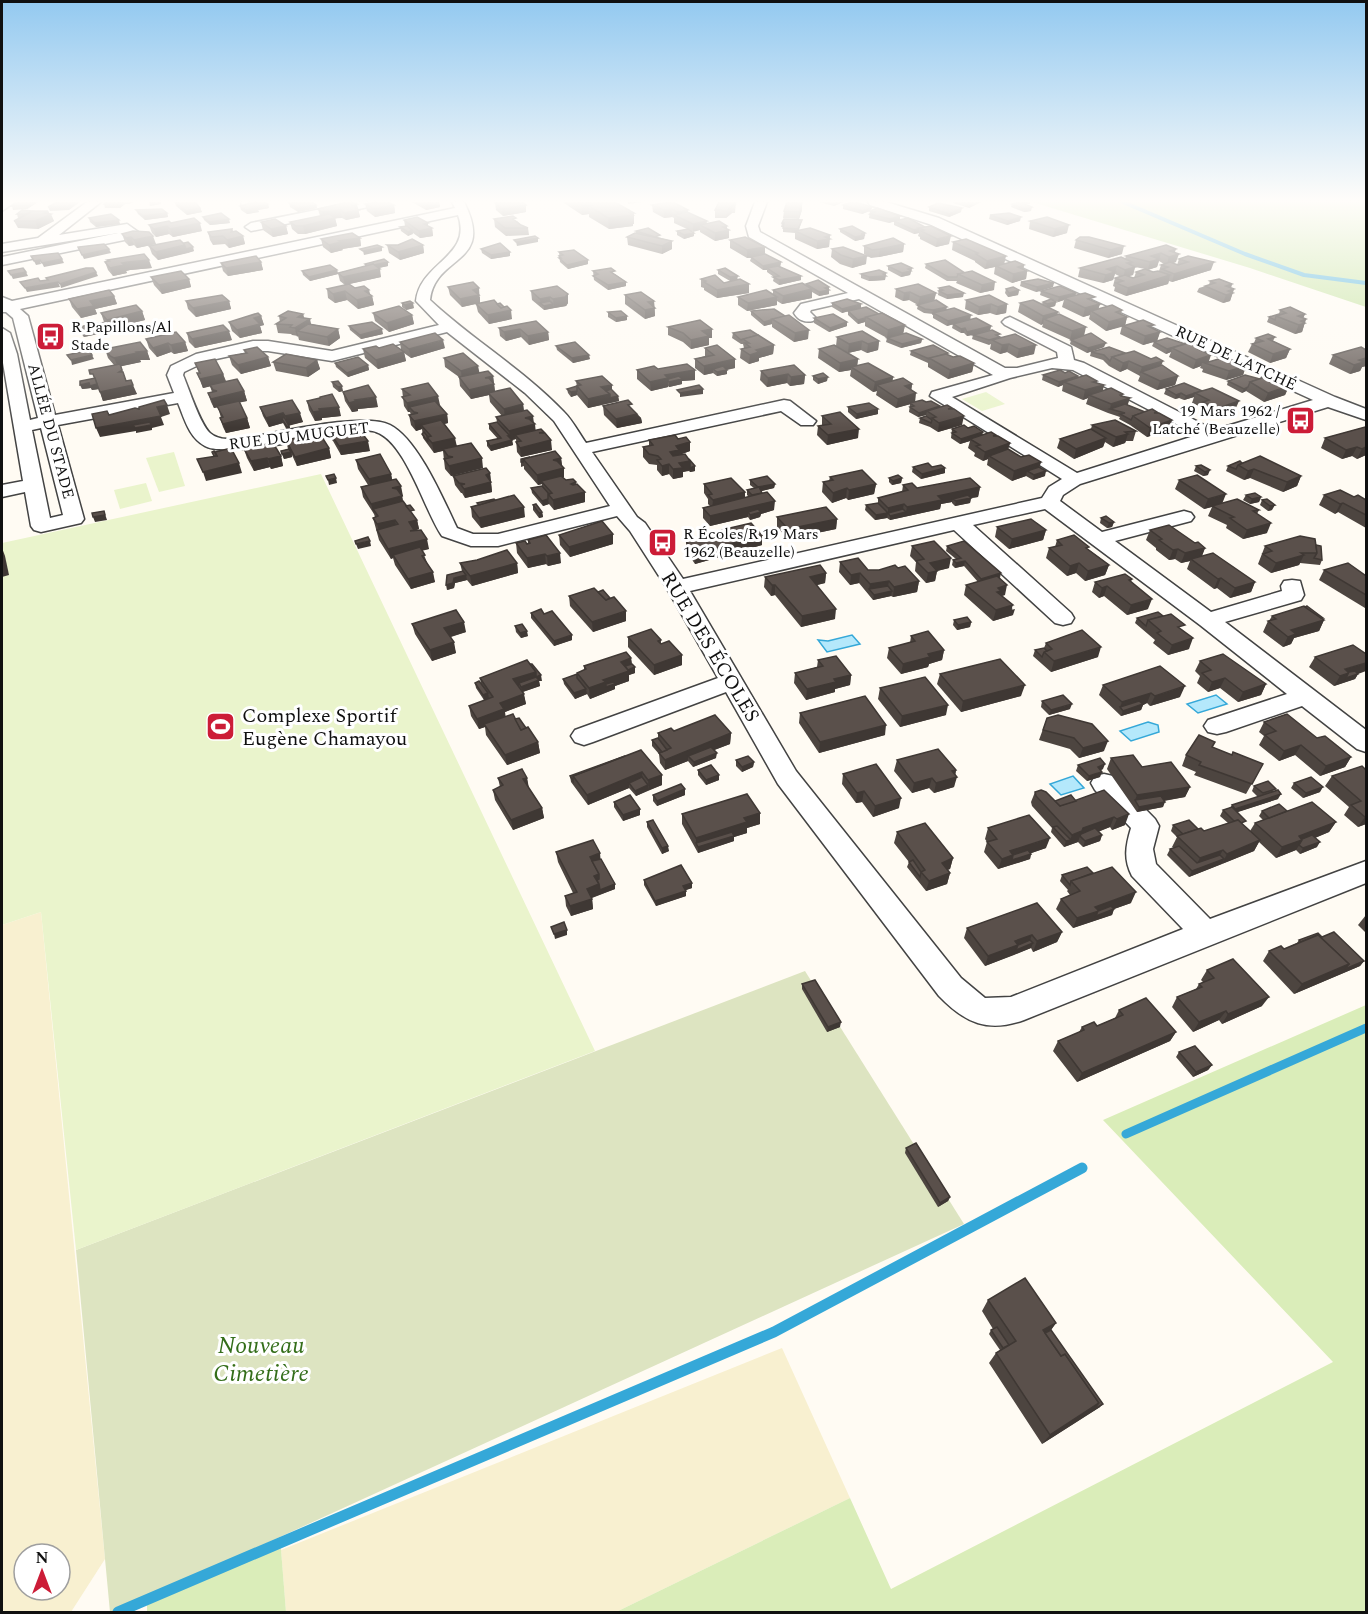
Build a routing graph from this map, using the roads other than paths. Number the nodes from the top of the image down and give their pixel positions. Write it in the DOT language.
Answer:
graph roads {
  1 [pos="138,277"];
  2 [pos="433,277"];
  3 [pos="831,277"];
  4 [pos="1059,277"];
  5 [pos="861,294"];
  6 [pos="3,306"];
  7 [pos="808,318"];
  8 [pos="1010,322"];
  9 [pos="450,327"];
  10 [pos="2,333"];
  11 [pos="30,350"];
  12 [pos="5,354"];
  13 [pos="1066,363"];
  14 [pos="1005,373"];
  15 [pos="183,398"];
  16 [pos="1329,401"];
  17 [pos="765,402"];
  18 [pos="1366,415"];
  19 [pos="729,417"];
  20 [pos="807,421"];
  21 [pos="49,422"];
  22 [pos="23,426"];
  23 [pos="1212,436"];
  24 [pos="581,449"];
  25 [pos="1073,480"];
  26 [pos="34,484"];
  27 [pos="2,491"];
  28 [pos="1049,502"];
  29 [pos="622,509"];
  30 [pos="1184,517"];
  31 [pos="959,524"];
  32 [pos="1100,539"];
  33 [pos="1292,586"];
  34 [pos="677,587"];
  35 [pos="1063,618"];
  36 [pos="1208,620"];
  37 [pos="731,682"];
  38 [pos="1306,696"];
  39 [pos="1217,726"];
  40 [pos="584,736"];
  41 [pos="1366,743"];
  42 [pos="1104,783"];
  43 [pos="1366,872"];
  44 [pos="1205,933"];
  1 -- 6 [label="street"];
  2 -- 9 [label="street, RUE DES ÉCOLES"];
  3 -- 5 [label="street"];
  4 -- 16 [label="street, RUE DE LATCHÉ"];
  5 -- 7 [label="street"];
  5 -- 14 [label="street"];
  6 -- 11 [label="street, ALLÉE DU STADE"];
  8 -- 13 [label="street"];
  9 -- 15 [label="street"];
  9 -- 24 [label="street, RUE DES ÉCOLES"];
  10 -- 12 [label="street, ALLÉE DU STADE"];
  11 -- 12 [label="street"];
  11 -- 21 [label="street, ALLÉE DU STADE"];
  12 -- 22 [label="street, ALLÉE DU STADE"];
  13 -- 14 [label="street"];
  13 -- 23 [label="street"];
  14 -- 25 [label="street"];
  15 -- 21 [label="street"];
  15 -- 29 [label="street, RUE DU MUGUET"];
  16 -- 18 [label="street, RUE DE LATCHÉ"];
  16 -- 23 [label="street"];
  17 -- 19 [label="street"];
  19 -- 20 [label="street"];
  19 -- 24 [label="street"];
  21 -- 22 [label="street"];
  21 -- 26 [label="street, ALLÉE DU STADE"];
  22 -- 26 [label="street, ALLÉE DU STADE"];
  23 -- 25 [label="street"];
  24 -- 29 [label="street, RUE DES ÉCOLES"];
  25 -- 28 [label="street"];
  26 -- 27 [label="street"];
  28 -- 31 [label="street"];
  28 -- 32 [label="street"];
  29 -- 34 [label="street, RUE DES ÉCOLES"];
  30 -- 32 [label="street"];
  31 -- 34 [label="street"];
  31 -- 35 [label="street"];
  32 -- 36 [label="street"];
  33 -- 36 [label="street"];
  34 -- 37 [label="street, RUE DES ÉCOLES"];
  36 -- 38 [label="street"];
  37 -- 40 [label="street"];
  37 -- 44 [label="street, RUE DES ÉCOLES"];
  38 -- 39 [label="street"];
  38 -- 41 [label="street"];
  42 -- 44 [label="street"];
  43 -- 44 [label="street"];
}
